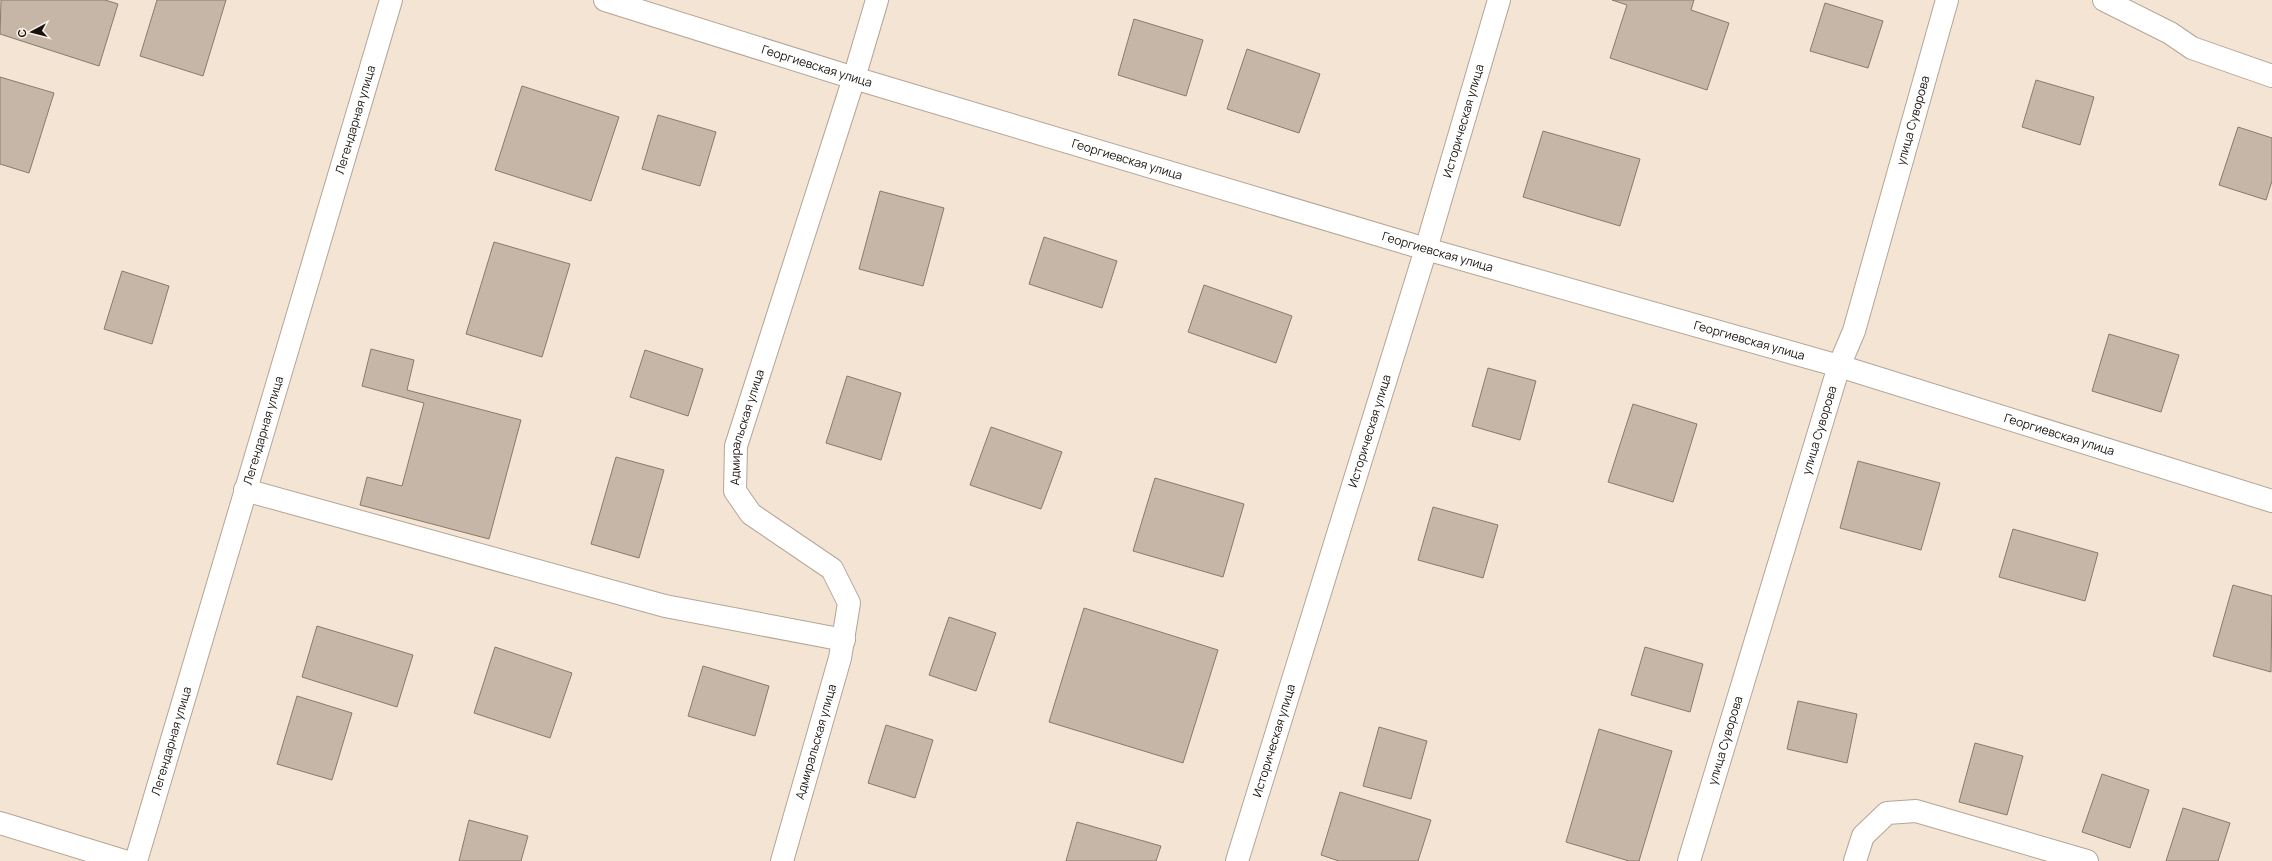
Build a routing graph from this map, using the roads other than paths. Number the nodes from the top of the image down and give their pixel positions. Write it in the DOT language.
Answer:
graph roads {
  1 [pos="391,0"];
  2 [pos="605,0"];
  3 [pos="877,0"];
  4 [pos="1499,0"];
  5 [pos="1947,0"];
  6 [pos="2104,0"];
  7 [pos="2272,76"];
  8 [pos="854,78"];
  9 [pos="1426,249"];
  10 [pos="1839,366"];
  11 [pos="245,490"];
  12 [pos="2272,501"];
  13 [pos="844,640"];
  14 [pos="0,823"];
  15 [pos="124,861"];
  16 [pos="136,861"];
  17 [pos="782,861"];
  18 [pos="1237,861"];
  19 [pos="1688,861"];
  20 [pos="1855,861"];
  21 [pos="2087,861"];
  1 -- 11 [label="street, Легендарная улица"];
  2 -- 8 [label="street, Георгиевская улица"];
  3 -- 8 [label="street, Адмиральская улица"];
  4 -- 9 [label="street, Историческая улица"];
  5 -- 10 [label="street, улица Суворова"];
  6 -- 7 [label="street"];
  8 -- 9 [label="street, Георгиевская улица"];
  8 -- 13 [label="street, Адмиральская улица"];
  9 -- 10 [label="street, Георгиевская улица"];
  9 -- 18 [label="street, Историческая улица"];
  10 -- 12 [label="street, Георгиевская улица"];
  10 -- 19 [label="street, улица Суворова"];
  11 -- 13 [label="street"];
  11 -- 16 [label="street, Легендарная улица"];
  13 -- 17 [label="street, Адмиральская улица"];
  14 -- 15 [label="street"];
  20 -- 21 [label="street"];
}
